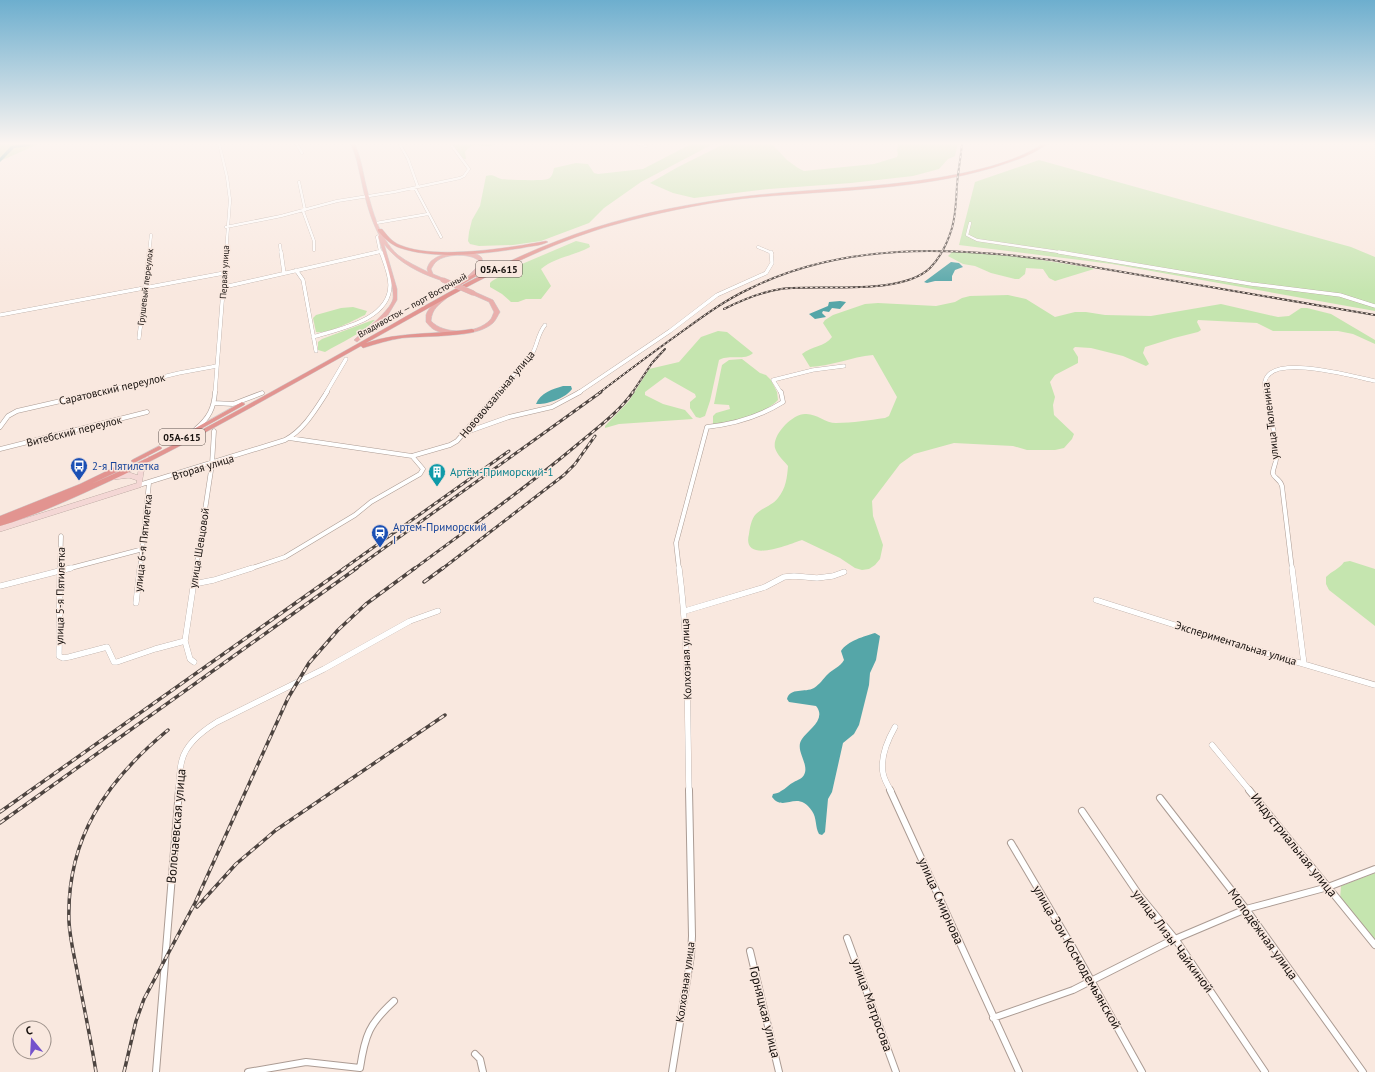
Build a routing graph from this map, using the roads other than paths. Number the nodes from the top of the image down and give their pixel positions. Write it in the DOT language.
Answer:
graph roads {
  1 [pos="229,193"];
  2 [pos="301,193"];
  3 [pos="366,193"];
  4 [pos="383,193"];
  5 [pos="419,193"];
  6 [pos="750,193"];
  7 [pos="795,193"];
  8 [pos="367,196"];
  9 [pos="304,210"];
  10 [pos="428,214"];
  11 [pos="376,223"];
  12 [pos="970,223"];
  13 [pos="226,227"];
  14 [pos="380,232"];
  15 [pos="151,235"];
  16 [pos="441,237"];
  17 [pos="546,242"];
  18 [pos="280,244"];
  19 [pos="758,247"];
  20 [pos="314,250"];
  21 [pos="380,251"];
  22 [pos="296,270"];
  23 [pos="224,273"];
  24 [pos="284,273"];
  25 [pos="431,274"];
  26 [pos="467,280"];
  27 [pos="146,287"];
  28 [pos="224,287"];
  29 [pos="446,296"];
  30 [pos="1375,306"];
  31 [pos="0,315"];
  32 [pos="545,325"];
  33 [pos="472,331"];
  34 [pos="313,337"];
  35 [pos="139,338"];
  36 [pos="357,340"];
  37 [pos="316,351"];
  38 [pos="343,357"];
  39 [pos="217,366"];
  40 [pos="844,366"];
  41 [pos="1375,381"];
  42 [pos="262,393"];
  43 [pos="214,403"];
  44 [pos="147,412"];
  45 [pos="0,427"];
  46 [pos="196,429"];
  47 [pos="214,431"];
  48 [pos="464,433"];
  49 [pos="289,438"];
  50 [pos="0,449"];
  51 [pos="412,456"];
  52 [pos="148,459"];
  53 [pos="212,464"];
  54 [pos="112,477"];
  55 [pos="138,478"];
  56 [pos="149,482"];
  57 [pos="139,485"];
  58 [pos="0,519"];
  59 [pos="0,524"];
  60 [pos="0,529"];
  61 [pos="61,536"];
  62 [pos="143,549"];
  63 [pos="60,570"];
  64 [pos="844,572"];
  65 [pos="194,584"];
  66 [pos="0,586"];
  67 [pos="1096,600"];
  68 [pos="136,603"];
  69 [pos="685,611"];
  70 [pos="438,612"];
  71 [pos="185,641"];
  72 [pos="194,662"];
  73 [pos="1304,664"];
  74 [pos="1375,685"];
  75 [pos="894,727"];
  76 [pos="1212,745"];
  77 [pos="1160,798"];
  78 [pos="1082,811"];
  79 [pos="1011,843"];
  80 [pos="1375,869"];
  81 [pos="1328,887"];
  82 [pos="1246,909"];
  83 [pos="847,938"];
  84 [pos="1176,940"];
  85 [pos="1375,945"];
  86 [pos="750,951"];
  87 [pos="1091,982"];
  88 [pos="394,1001"];
  89 [pos="993,1018"];
  90 [pos="475,1054"];
  91 [pos="267,1070"];
  92 [pos="360,1070"];
  93 [pos="156,1072"];
  94 [pos="248,1072"];
  95 [pos="483,1072"];
  96 [pos="672,1072"];
  97 [pos="779,1072"];
  98 [pos="896,1072"];
  99 [pos="1019,1072"];
  100 [pos="1142,1072"];
  101 [pos="1265,1072"];
  102 [pos="1363,1072"];
  1 -- 13 [label="street, Первая улица"];
  2 -- 9 [label="street"];
  3 -- 8 [label="main road"];
  4 -- 8 [label="street"];
  5 -- 10 [label="street"];
  6 -- 17 [label="highway, Владивосток — порт Восточный / 05А-615"];
  7 -- 29 [label="highway, Владивосток — порт Восточный / 05А-615"];
  8 -- 9 [label="street"];
  8 -- 11 [label="main road"];
  9 -- 13 [label="street"];
  9 -- 20 [label="street"];
  10 -- 11 [label="street"];
  10 -- 16 [label="street"];
  11 -- 14 [label="main road"];
  12 -- 30 [label="street"];
  13 -- 23 [label="street, Первая улица"];
  14 -- 17 [label="highway"];
  14 -- 21 [label="street"];
  14 -- 25 [label="main road"];
  14 -- 36 [label="main road"];
  15 -- 27 [label="street, Грушевый переулок"];
  17 -- 26 [label="highway, Владивосток — порт Восточный / 05А-615"];
  18 -- 24 [label="street"];
  19 -- 48 [label="street"];
  21 -- 22 [label="street"];
  21 -- 34 [label="street"];
  22 -- 24 [label="street"];
  22 -- 34 [label="street"];
  23 -- 27 [label="street"];
  23 -- 28 [label="street, Первая улица"];
  24 -- 28 [label="street"];
  25 -- 26 [label="main road"];
  25 -- 33 [label="main road, bridge"];
  26 -- 36 [label="highway, Владивосток — порт Восточный / 05А-615"];
  27 -- 31 [label="street"];
  27 -- 35 [label="street, Грушевый переулок"];
  28 -- 39 [label="street, Первая улица"];
  29 -- 33 [label="main road"];
  29 -- 38 [label="highway, Владивосток — порт Восточный / 05А-615"];
  32 -- 48 [label="street, Нововокзальная улица"];
  33 -- 38 [label="highway"];
  34 -- 37 [label="street"];
  36 -- 42 [label="highway, Владивосток — порт Восточный / 05А-615"];
  38 -- 49 [label="street, Вторая улица"];
  38 -- 52 [label="highway, Владивосток — порт Восточный / 05А-615"];
  39 -- 43 [label="street, Первая улица"];
  39 -- 45 [label="street, Саратовский переулок"];
  40 -- 69 [label="street, Колхозная улица"];
  41 -- 73 [label="street, улица Тюленина"];
  42 -- 43 [label="street"];
  42 -- 46 [label="highway, Владивосток — порт Восточный / 05А-615"];
  43 -- 46 [label="street"];
  44 -- 50 [label="street, Витебский переулок"];
  46 -- 58 [label="highway, Владивосток — порт Восточный / 05А-615"];
  47 -- 53 [label="street, улица Шевцовой"];
  48 -- 51 [label="street, Нововокзальная улица"];
  49 -- 51 [label="street, Нововокзальная улица"];
  49 -- 53 [label="street, Вторая улица"];
  51 -- 65 [label="street"];
  52 -- 54 [label="highway, Владивосток — порт Восточный / 05А-615"];
  52 -- 55 [label="main road"];
  53 -- 56 [label="street, Вторая улица"];
  53 -- 65 [label="street, улица Шевцовой"];
  54 -- 55 [label="main road"];
  54 -- 59 [label="highway, Владивосток — порт Восточный / 05А-615"];
  55 -- 57 [label="main road"];
  56 -- 57 [label="street, Вторая улица"];
  56 -- 62 [label="street, улица 6-я Пятилетка"];
  57 -- 60 [label="main road, Вторая улица"];
  61 -- 63 [label="street, улица 5-я Пятилетка"];
  62 -- 63 [label="street"];
  62 -- 68 [label="street, улица 6-я Пятилетка"];
  63 -- 66 [label="street"];
  63 -- 71 [label="street, улица 5-я Пятилетка"];
  64 -- 69 [label="street"];
  65 -- 71 [label="street, улица Шевцовой"];
  67 -- 73 [label="street, Экспериментальная улица"];
  69 -- 96 [label="street, Колхозная улица"];
  70 -- 93 [label="street, Волочаевская улица"];
  71 -- 72 [label="street, улица Шевцовой"];
  73 -- 74 [label="street, Экспериментальная улица"];
  75 -- 89 [label="street, улица Смирнова"];
  76 -- 81 [label="street, Индустриальная улица"];
  77 -- 82 [label="street, Молодёжная улица"];
  78 -- 84 [label="street, улица Лизы Чайкиной"];
  79 -- 87 [label="street, улица Зои Космодемьянской"];
  80 -- 81 [label="street"];
  81 -- 82 [label="street"];
  81 -- 85 [label="street, Индустриальная улица"];
  82 -- 84 [label="street"];
  82 -- 102 [label="street, Молодёжная улица"];
  83 -- 98 [label="street, улица Матросова"];
  84 -- 87 [label="street"];
  84 -- 101 [label="street, улица Лизы Чайкиной"];
  86 -- 97 [label="street, Горняцкая улица"];
  87 -- 89 [label="street"];
  87 -- 100 [label="street, улица Зои Космодемьянской"];
  88 -- 92 [label="street"];
  89 -- 99 [label="street, улица Смирнова"];
  90 -- 95 [label="street"];
  91 -- 92 [label="street"];
  91 -- 94 [label="street"];
}
